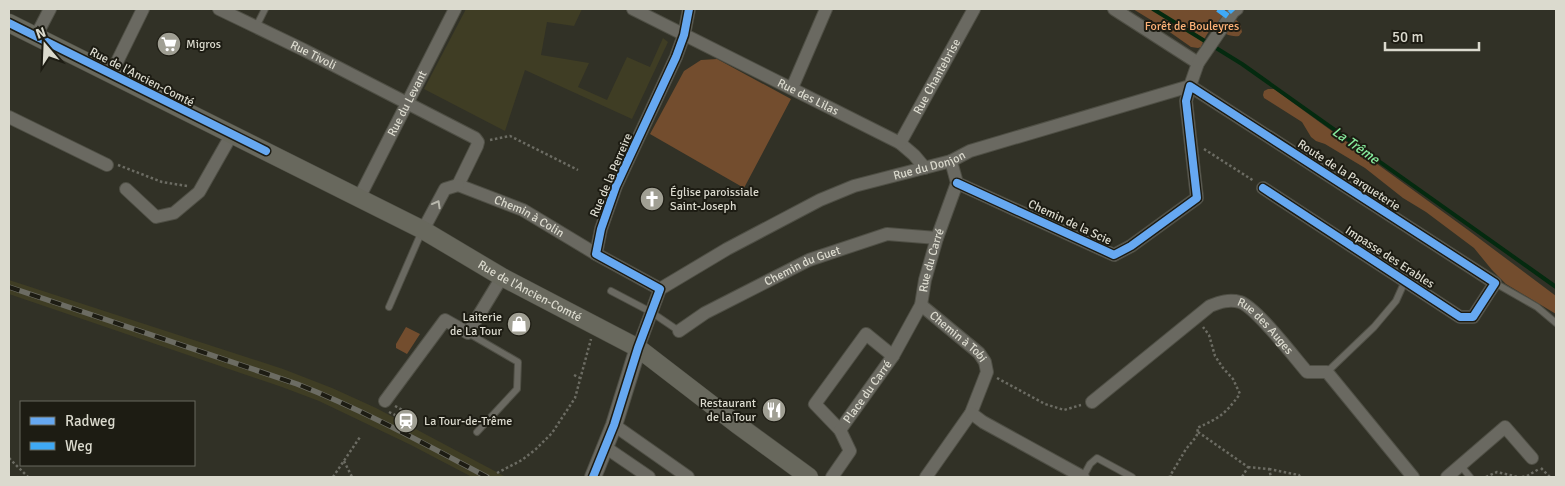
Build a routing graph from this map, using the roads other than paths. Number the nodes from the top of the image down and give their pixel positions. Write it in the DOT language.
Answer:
graph roads {
  1 [pos="50,9"];
  2 [pos="143,9"];
  3 [pos="219,9"];
  4 [pos="265,9"];
  5 [pos="455,9"];
  6 [pos="633,9"];
  7 [pos="689,9"];
  8 [pos="826,9"];
  9 [pos="974,9"];
  10 [pos="1114,9"];
  11 [pos="1233,13"];
  12 [pos="9,23"];
  13 [pos="256,27"];
  14 [pos="684,35"];
  15 [pos="36,36"];
  16 [pos="1201,59"];
  17 [pos="112,74"];
  18 [pos="1190,86"];
  19 [pos="792,88"];
  20 [pos="408,103"];
  21 [pos="9,117"];
  22 [pos="232,134"];
  23 [pos="900,143"];
  24 [pos="951,161"];
  25 [pos="107,165"];
  26 [pos="926,168"];
  27 [pos="957,183"];
  28 [pos="458,185"];
  29 [pos="1264,188"];
  30 [pos="126,189"];
  31 [pos="359,198"];
  32 [pos="423,230"];
  33 [pos="936,238"];
  34 [pos="596,254"];
  35 [pos="502,277"];
  36 [pos="1405,280"];
  37 [pos="1495,283"];
  38 [pos="660,289"];
  39 [pos="611,291"];
  40 [pos="921,305"];
  41 [pos="389,307"];
  42 [pos="651,312"];
  43 [pos="1556,323"];
  44 [pos="679,331"];
  45 [pos="468,333"];
  46 [pos="638,348"];
  47 [pos="893,356"];
  48 [pos="1327,372"];
  49 [pos="1092,402"];
  50 [pos="386,406"];
  51 [pos="971,413"];
  52 [pos="614,425"];
  53 [pos="840,430"];
  54 [pos="477,432"];
  55 [pos="605,447"];
  56 [pos="1532,458"];
  57 [pos="1461,466"];
  58 [pos="806,476"];
  59 [pos="593,477"];
  60 [pos="650,477"];
  61 [pos="688,477"];
  62 [pos="832,477"];
  63 [pos="926,477"];
  64 [pos="1083,477"];
  65 [pos="1132,477"];
  66 [pos="1413,477"];
  67 [pos="1447,477"];
  68 [pos="1470,477"];
  1 -- 15 [label="street"];
  2 -- 17 [label="street"];
  3 -- 13 [label="street, Rue Tivoli"];
  4 -- 13 [label="lane"];
  5 -- 20 [label="street, Rue du Levant"];
  6 -- 14 [label="street, Rue des Lilas"];
  7 -- 14 [label="street, Rue de la Perreire"];
  8 -- 19 [label="street"];
  9 -- 23 [label="street, Rue Chantebrise"];
  10 -- 16 [label="street"];
  11 -- 16 [label="street"];
  12 -- 15 [label="main road, Rue de l'Ancien-Comté"];
  13 -- 20 [label="street, Rue Tivoli"];
  14 -- 19 [label="street, Rue des Lilas"];
  14 -- 34 [label="street, Rue de la Perreire"];
  15 -- 17 [label="main road, Rue de l'Ancien-Comté"];
  16 -- 18 [label="street"];
  17 -- 22 [label="main road, Rue de l'Ancien-Comté"];
  18 -- 24 [label="street, Rue du Donjon"];
  18 -- 27 [label="street, Chemin de la Scie"];
  18 -- 37 [label="street, Route de la Parqueterie"];
  19 -- 23 [label="street, Rue des Lilas"];
  20 -- 28 [label="street, Rue Tivoli"];
  20 -- 31 [label="street, Rue du Levant"];
  21 -- 25 [label="street"];
  22 -- 30 [label="street"];
  22 -- 31 [label="main road, Rue de l'Ancien-Comté"];
  23 -- 26 [label="street, Rue des Lilas"];
  24 -- 26 [label="street, Rue du Donjon"];
  24 -- 27 [label="street"];
  26 -- 38 [label="street, Rue du Donjon"];
  27 -- 33 [label="street, Rue du Carré"];
  32 -- 28 [label="street, one-way"];
  28 -- 34 [label="street, Chemin à Colin"];
  29 -- 36 [label="street, Impasse des Erables"];
  31 -- 32 [label="main road, Rue de l'Ancien-Comté"];
  32 -- 35 [label="main road, Rue de l'Ancien-Comté"];
  32 -- 41 [label="lane"];
  33 -- 40 [label="street, Rue du Carré"];
  33 -- 44 [label="street, Chemin du Guet"];
  34 -- 38 [label="street"];
  35 -- 45 [label="street"];
  35 -- 46 [label="main road, Rue de l'Ancien-Comté"];
  36 -- 37 [label="street, Impasse des Erables"];
  36 -- 48 [label="lane"];
  37 -- 43 [label="lane, Route de la Parqueterie"];
  38 -- 42 [label="street"];
  39 -- 42 [label="lane"];
  40 -- 47 [label="street, Rue du Carré"];
  40 -- 51 [label="street, Chemin à Tobi"];
  42 -- 44 [label="lane"];
  42 -- 46 [label="street"];
  45 -- 50 [label="street"];
  45 -- 54 [label="lane"];
  46 -- 52 [label="street"];
  46 -- 58 [label="main road, Rue de l'Ancien-Comté"];
  47 -- 53 [label="street, Place du Carré"];
  47 -- 53 [label="street"];
  48 -- 49 [label="street, Rue des Auges"];
  48 -- 66 [label="street"];
  51 -- 63 [label="street, Chemin à Tobi"];
  51 -- 64 [label="street"];
  52 -- 55 [label="street"];
  52 -- 61 [label="street"];
  53 -- 62 [label="street, Place du Carré"];
  55 -- 59 [label="street"];
  55 -- 60 [label="street"];
  56 -- 57 [label="street"];
  57 -- 67 [label="street"];
  57 -- 68 [label="lane"];
  64 -- 65 [label="lane"];
}
